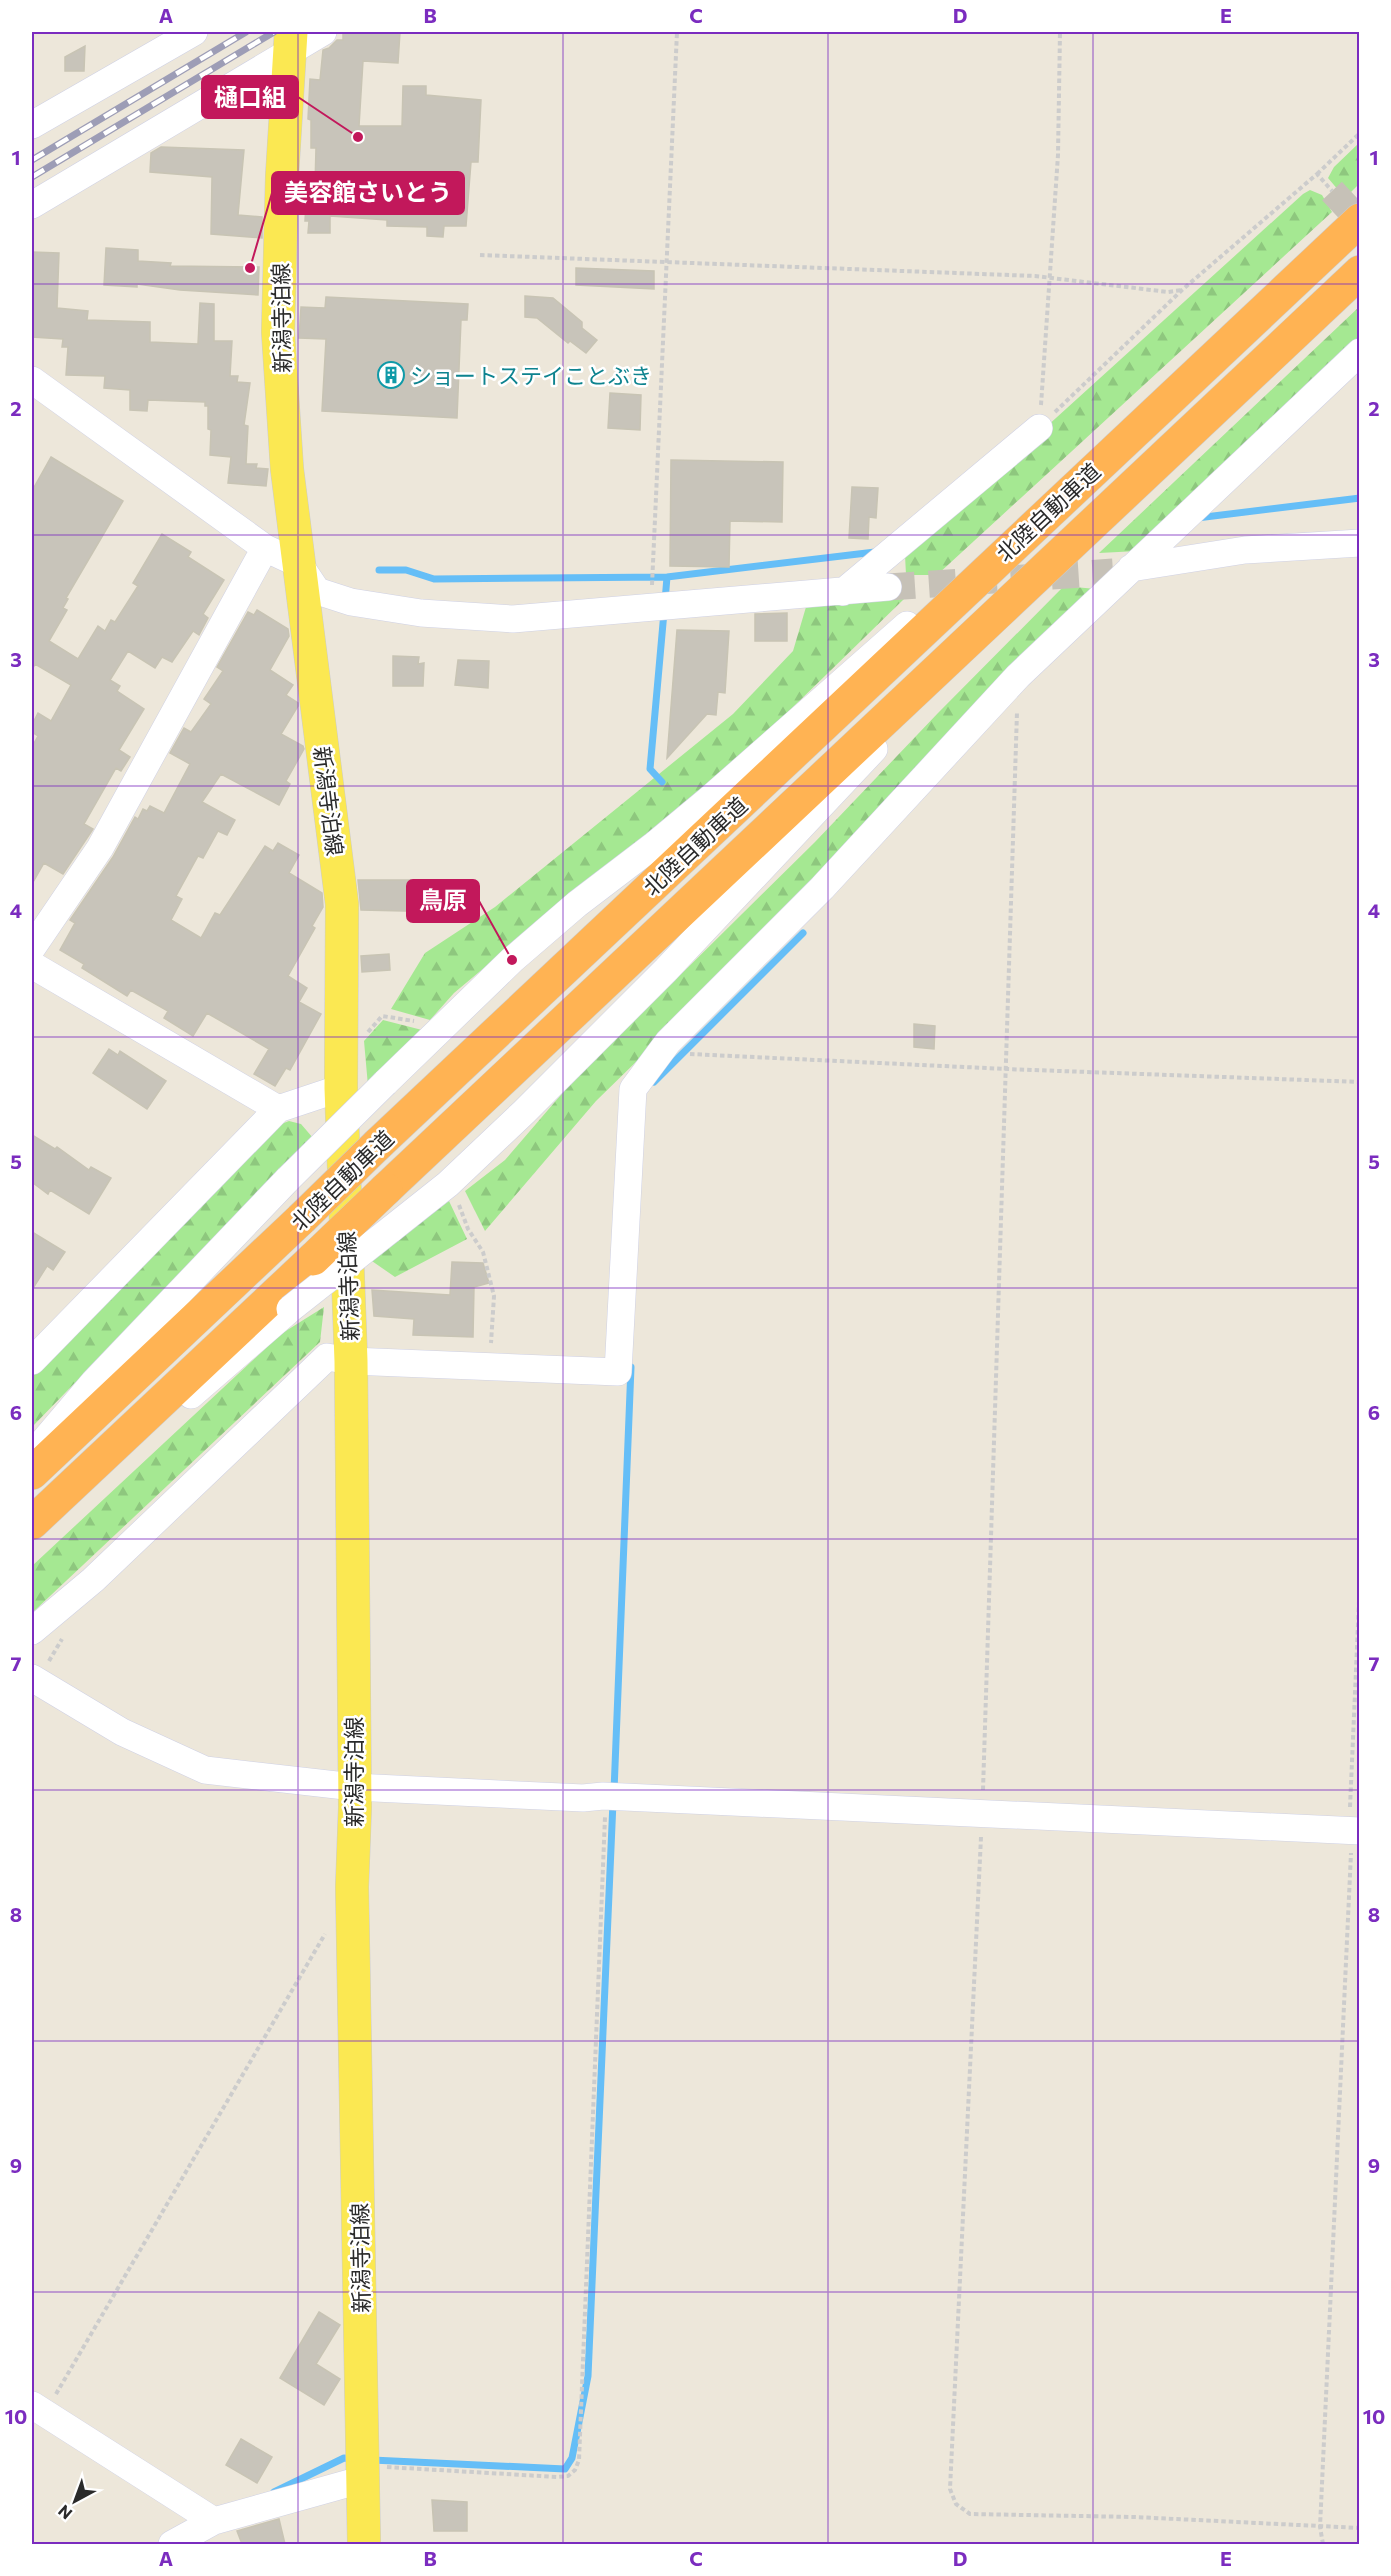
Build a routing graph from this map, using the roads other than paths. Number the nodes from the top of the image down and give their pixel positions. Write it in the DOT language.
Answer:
graph roads {
  1 [pos="194,32"];
  2 [pos="323,32"];
  3 [pos="291,42"];
  4 [pos="32,125"];
  5 [pos="32,205"];
  6 [pos="1359,220"];
  7 [pos="1359,272"];
  8 [pos="1359,352"];
  9 [pos="32,380"];
  10 [pos="1039,428"];
  11 [pos="1128,436"];
  12 [pos="1359,543"];
  13 [pos="265,548"];
  14 [pos="299,564"];
  15 [pos="1124,569"];
  16 [pos="888,587"];
  17 [pos="843,592"];
  18 [pos="1018,595"];
  19 [pos="32,948"];
  20 [pos="32,964"];
  21 [pos="341,1088"];
  22 [pos="278,1109"];
  23 [pos="32,1361"];
  24 [pos="351,1361"];
  25 [pos="32,1455"];
  26 [pos="32,1473"];
  27 [pos="32,1523"];
  28 [pos="32,1539"];
  29 [pos="32,1631"];
  30 [pos="32,1678"];
  31 [pos="354,1788"];
  32 [pos="1355,1831"];
  33 [pos="38,2410"];
  34 [pos="364,2474"];
  35 [pos="214,2522"];
  36 [pos="172,2544"];
  37 [pos="364,2544"];
  1 -- 4 [label="street"];
  2 -- 3 [label="street"];
  3 -- 5 [label="street"];
  3 -- 14 [label="main road, 新潟寺泊線"];
  6 -- 11 [label="highway, 北陸自動車道"];
  7 -- 18 [label="highway, 北陸自動車道"];
  8 -- 15 [label="street"];
  9 -- 13 [label="street"];
  10 -- 17 [label="street"];
  11 -- 25 [label="street, bridge"];
  11 -- 26 [label="highway, 北陸自動車道, bridge"];
  12 -- 15 [label="street"];
  13 -- 14 [label="street"];
  13 -- 19 [label="street"];
  14 -- 17 [label="street"];
  14 -- 21 [label="main road, 新潟寺泊線"];
  15 -- 24 [label="street"];
  16 -- 17 [label="street"];
  18 -- 27 [label="highway, 北陸自動車道, bridge"];
  18 -- 28 [label="street, bridge"];
  20 -- 22 [label="street"];
  21 -- 22 [label="street"];
  21 -- 24 [label="main road, 新潟寺泊線"];
  22 -- 23 [label="street"];
  24 -- 29 [label="street"];
  24 -- 31 [label="main road, 新潟寺泊線"];
  30 -- 31 [label="street"];
  31 -- 32 [label="street"];
  31 -- 34 [label="main road, 新潟寺泊線"];
  33 -- 35 [label="street"];
  34 -- 35 [label="street"];
  34 -- 37 [label="main road, 新潟寺泊線"];
  35 -- 36 [label="street"];
}
